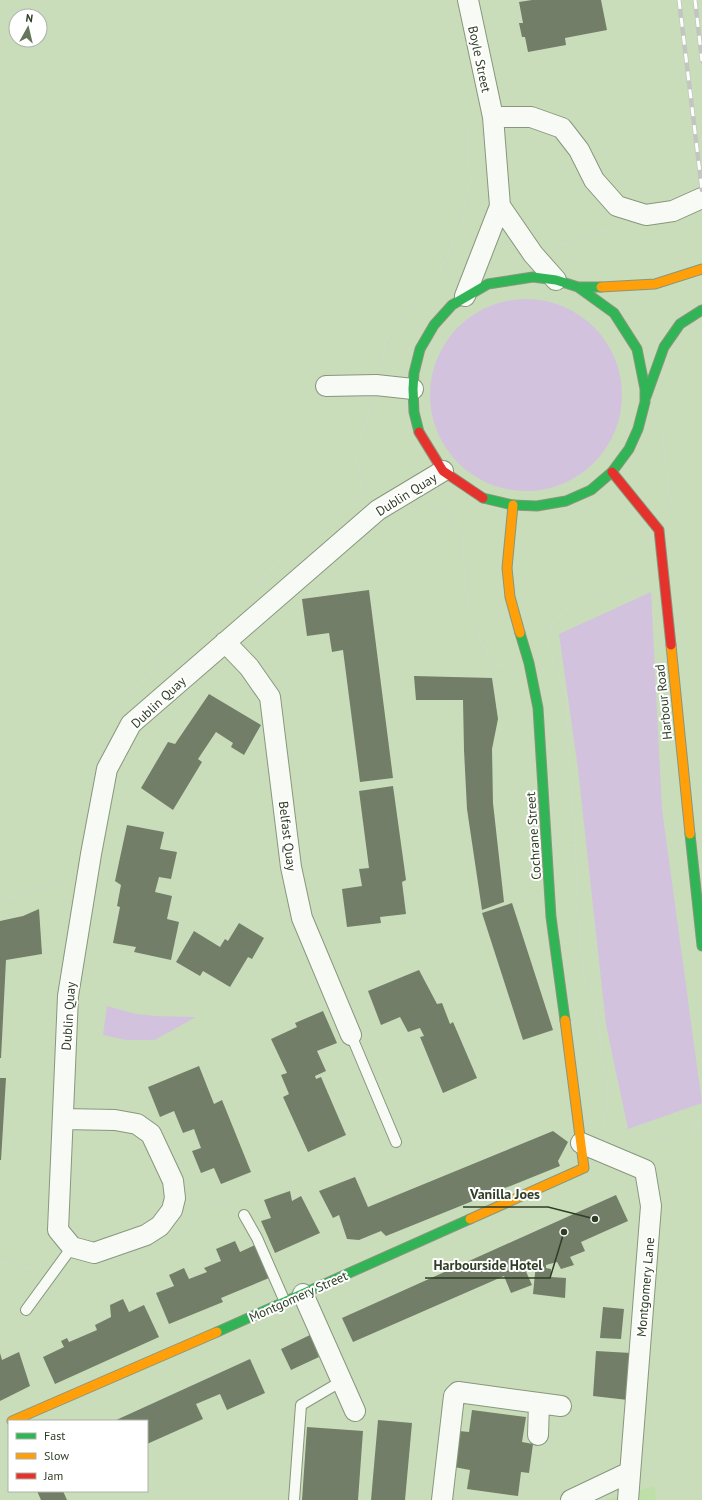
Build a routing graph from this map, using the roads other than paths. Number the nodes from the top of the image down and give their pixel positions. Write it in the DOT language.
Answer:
graph roads {
  1 [pos="468,0"];
  2 [pos="493,117"];
  3 [pos="702,198"];
  4 [pos="500,206"];
  5 [pos="702,269"];
  6 [pos="556,280"];
  7 [pos="578,287"];
  8 [pos="465,296"];
  9 [pos="702,310"];
  10 [pos="326,386"];
  11 [pos="413,389"];
  12 [pos="644,402"];
  13 [pos="443,471"];
  14 [pos="612,472"];
  15 [pos="513,505"];
  16 [pos="225,642"];
  17 [pos="702,946"];
  18 [pos="351,1035"];
  19 [pos="63,1119"];
  20 [pos="396,1142"];
  21 [pos="596,1150"];
  22 [pos="584,1168"];
  23 [pos="244,1215"];
  24 [pos="72,1247"];
  25 [pos="303,1294"];
  26 [pos="285,1302"];
  27 [pos="26,1310"];
  28 [pos="342,1381"];
  29 [pos="539,1403"];
  30 [pos="562,1406"];
  31 [pos="355,1411"];
  32 [pos="15,1420"];
  33 [pos="538,1435"];
  34 [pos="630,1472"];
  35 [pos="294,1500"];
  36 [pos="442,1500"];
  37 [pos="571,1500"];
  38 [pos="628,1500"];
  1 -- 2 [label="street, Boyle Street"];
  2 -- 3 [label="street"];
  2 -- 4 [label="street, Boyle Street"];
  4 -- 6 [label="street"];
  4 -- 8 [label="street"];
  5 -- 7 [label="street"];
  6 -- 7 [label="street"];
  6 -- 8 [label="street"];
  7 -- 12 [label="street"];
  8 -- 11 [label="street"];
  9 -- 12 [label="street"];
  10 -- 11 [label="street"];
  11 -- 13 [label="street"];
  12 -- 14 [label="street"];
  13 -- 15 [label="street"];
  13 -- 16 [label="street, Dublin Quay"];
  14 -- 15 [label="street"];
  14 -- 17 [label="street, Harbour Road"];
  15 -- 21 [label="street, Cochrane Street"];
  16 -- 18 [label="street, Belfast Quay"];
  16 -- 19 [label="street, Dublin Quay"];
  18 -- 20 [label="lane"];
  19 -- 24 [label="street, Dublin Quay"];
  19 -- 24 [label="street"];
  21 -- 22 [label="street, Cochrane Street"];
  21 -- 34 [label="street, Montgomery Lane"];
  22 -- 25 [label="street, Montgomery Street"];
  23 -- 26 [label="lane"];
  24 -- 27 [label="lane"];
  25 -- 26 [label="street, Montgomery Street"];
  25 -- 28 [label="street"];
  26 -- 32 [label="street, Montgomery Street"];
  28 -- 31 [label="street"];
  28 -- 35 [label="lane"];
  29 -- 30 [label="street"];
  29 -- 33 [label="street"];
  29 -- 36 [label="street"];
  34 -- 37 [label="street"];
  34 -- 38 [label="street, Montgomery Lane"];
}
